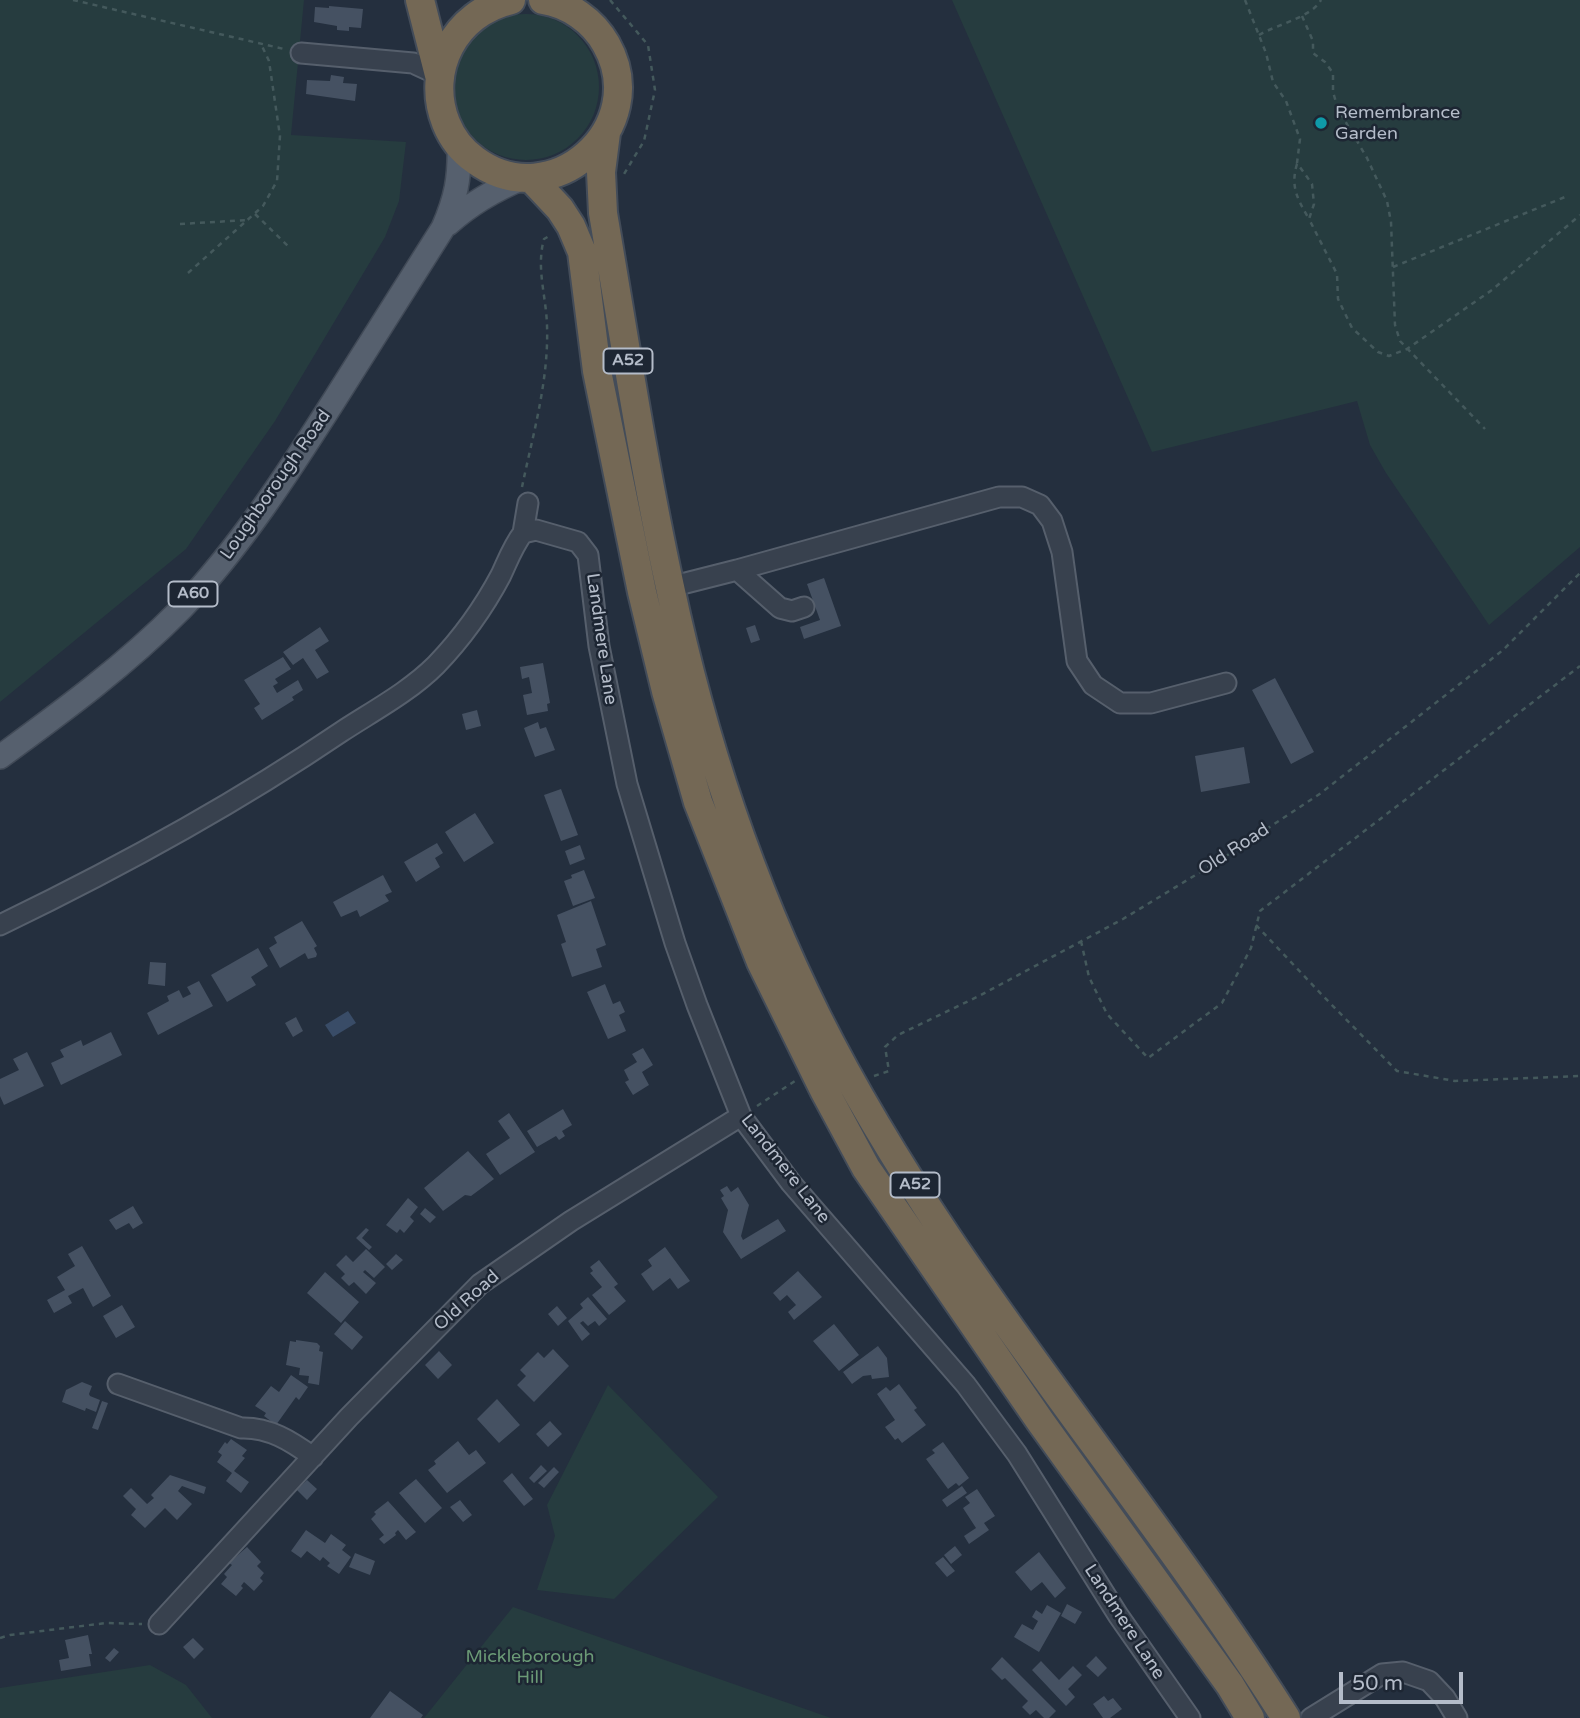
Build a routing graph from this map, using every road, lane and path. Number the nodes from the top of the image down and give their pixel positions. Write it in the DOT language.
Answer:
graph roads {
  1 [pos="73,0"];
  2 [pos="420,0"];
  3 [pos="508,0"];
  4 [pos="543,0"];
  5 [pos="1245,0"];
  6 [pos="1321,0"];
  7 [pos="584,10"];
  8 [pos="1302,16"];
  9 [pos="1258,35"];
  10 [pos="261,44"];
  11 [pos="301,53"];
  12 [pos="439,75"];
  13 [pos="606,133"];
  14 [pos="459,145"];
  15 [pos="1297,163"];
  16 [pos="527,178"];
  17 [pos="1565,197"];
  18 [pos="255,214"];
  19 [pos="1580,215"];
  20 [pos="1309,219"];
  21 [pos="248,220"];
  22 [pos="180,224"];
  23 [pos="443,228"];
  24 [pos="289,247"];
  25 [pos="1392,267"];
  26 [pos="188,273"];
  27 [pos="1407,349"];
  28 [pos="1485,429"];
  29 [pos="528,503"];
  30 [pos="523,533"];
  31 [pos="737,570"];
  32 [pos="1580,573"];
  33 [pos="670,587"];
  34 [pos="804,607"];
  35 [pos="1580,666"];
  36 [pos="1226,683"];
  37 [pos="0,757"];
  38 [pos="0,925"];
  39 [pos="1256,925"];
  40 [pos="1082,941"];
  41 [pos="1580,1076"];
  42 [pos="871,1077"];
  43 [pos="795,1081"];
  44 [pos="741,1116"];
  45 [pos="118,1384"];
  46 [pos="313,1457"];
  47 [pos="159,1625"];
  48 [pos="0,1639"];
  49 [pos="1190,1718"];
  50 [pos="1250,1718"];
  51 [pos="1286,1718"];
  52 [pos="1311,1718"];
  53 [pos="1457,1718"];
  1 -- 10 [label="path"];
  2 -- 12 [label="highway, A52"];
  3 -- 12 [label="highway, A52"];
  4 -- 7 [label="highway, A52"];
  5 -- 9 [label="path"];
  6 -- 8 [label="path"];
  7 -- 13 [label="highway, A52"];
  8 -- 9 [label="path"];
  8 -- 25 [label="path"];
  9 -- 15 [label="path"];
  10 -- 11 [label="path"];
  10 -- 18 [label="path"];
  11 -- 12 [label="street"];
  12 -- 14 [label="highway, A52"];
  13 -- 16 [label="highway, A52"];
  13 -- 33 [label="highway, A52"];
  14 -- 16 [label="highway, A52"];
  14 -- 23 [label="main road, Loughborough Road / A60"];
  15 -- 20 [label="path"];
  15 -- 20 [label="path"];
  16 -- 23 [label="main road, Loughborough Road / A60"];
  16 -- 50 [label="highway, A52"];
  17 -- 25 [label="path"];
  18 -- 21 [label="path"];
  18 -- 24 [label="path"];
  19 -- 27 [label="path"];
  20 -- 27 [label="path"];
  21 -- 22 [label="path"];
  21 -- 26 [label="path"];
  23 -- 37 [label="main road, Loughborough Road / A60"];
  25 -- 27 [label="path"];
  27 -- 28 [label="path"];
  29 -- 30 [label="street"];
  30 -- 38 [label="street"];
  30 -- 44 [label="street, Landmere Lane"];
  31 -- 33 [label="street"];
  31 -- 34 [label="street"];
  31 -- 36 [label="street"];
  32 -- 40 [label="path, Old Road"];
  33 -- 51 [label="highway, A52"];
  35 -- 39 [label="path"];
  39 -- 40 [label="path"];
  39 -- 41 [label="path"];
  40 -- 42 [label="path, Old Road"];
  43 -- 44 [label="path"];
  44 -- 46 [label="street, Old Road"];
  44 -- 49 [label="street, Landmere Lane"];
  45 -- 46 [label="street"];
  46 -- 47 [label="street, Old Road"];
  47 -- 48 [label="path"];
  52 -- 53 [label="street"];
}
